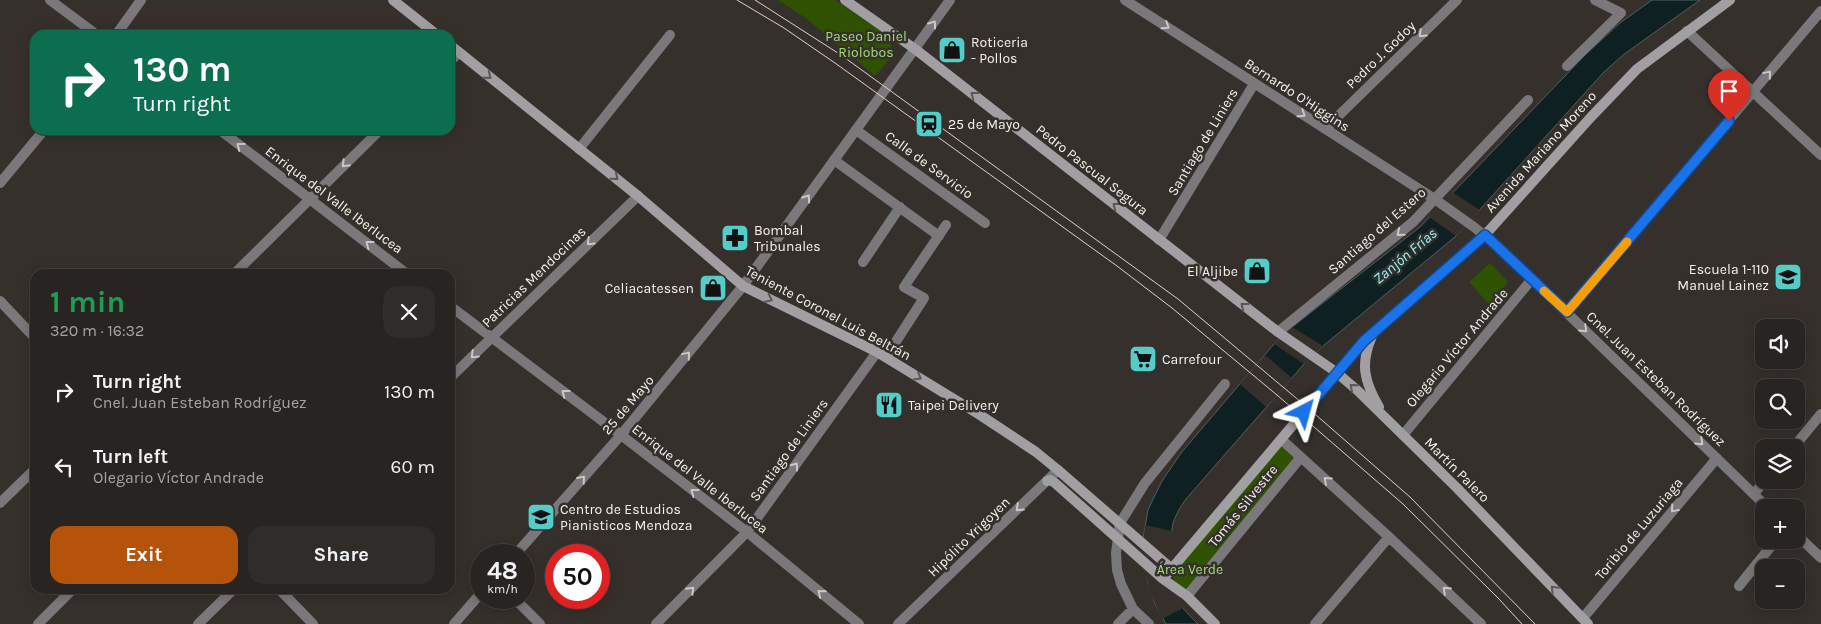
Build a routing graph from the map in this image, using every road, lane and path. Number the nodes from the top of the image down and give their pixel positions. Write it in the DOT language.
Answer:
graph roads {
  1 [pos="50,0"];
  2 [pos="141,0"];
  3 [pos="393,0"];
  4 [pos="845,0"];
  5 [pos="950,0"];
  6 [pos="1125,0"];
  7 [pos="1457,0"];
  8 [pos="1595,0"];
  9 [pos="1730,0"];
  10 [pos="1821,11"];
  11 [pos="90,30"];
  12 [pos="120,30"];
  13 [pos="431,30"];
  14 [pos="1687,31"];
  15 [pos="670,35"];
  16 [pos="455,49"];
  17 [pos="915,49"];
  18 [pos="459,52"];
  19 [pos="455,56"];
  20 [pos="1567,66"];
  21 [pos="1254,84"];
  22 [pos="1754,91"];
  23 [pos="1528,100"];
  24 [pos="1325,129"];
  25 [pos="856,130"];
  26 [pos="40,135"];
  27 [pos="226,135"];
  28 [pos="375,135"];
  29 [pos="579,148"];
  30 [pos="1821,155"];
  31 [pos="834,160"];
  32 [pos="0,183"];
  33 [pos="638,196"];
  34 [pos="309,200"];
  35 [pos="1439,202"];
  36 [pos="900,207"];
  37 [pos="1455,213"];
  38 [pos="985,224"];
  39 [pos="946,225"];
  40 [pos="1485,235"];
  41 [pos="939,236"];
  42 [pos="1159,240"];
  43 [pos="863,262"];
  44 [pos="239,269"];
  45 [pos="401,269"];
  46 [pos="1532,279"];
  47 [pos="743,286"];
  48 [pos="0,302"];
  49 [pos="455,310"];
  50 [pos="1567,312"];
  51 [pos="1375,331"];
  52 [pos="30,333"];
  53 [pos="1280,334"];
  54 [pos="492,337"];
  55 [pos="1298,346"];
  56 [pos="881,355"];
  57 [pos="1336,372"];
  58 [pos="455,373"];
  59 [pos="1225,384"];
  60 [pos="1821,414"];
  61 [pos="1383,415"];
  62 [pos="621,434"];
  63 [pos="1403,435"];
  64 [pos="1800,439"];
  65 [pos="1282,440"];
  66 [pos="1301,457"];
  67 [pos="1717,458"];
  68 [pos="30,474"];
  69 [pos="1053,475"];
  70 [pos="1758,489"];
  71 [pos="1754,494"];
  72 [pos="1759,499"];
  73 [pos="0,503"];
  74 [pos="1118,531"];
  75 [pos="747,532"];
  76 [pos="1389,537"];
  77 [pos="1805,543"];
  78 [pos="525,544"];
  79 [pos="1769,549"];
  80 [pos="1821,558"];
  81 [pos="1172,569"];
  82 [pos="1163,579"];
  83 [pos="1739,586"];
  84 [pos="69,594"];
  85 [pos="229,594"];
  86 [pos="284,594"];
  87 [pos="1187,596"];
  88 [pos="470,606"];
  89 [pos="525,609"];
  90 [pos="1133,609"];
  91 [pos="1585,621"];
  92 [pos="1477,623"];
  93 [pos="38,624"];
  94 [pos="198,624"];
  95 [pos="313,624"];
  96 [pos="454,624"];
  97 [pos="540,624"];
  98 [pos="656,624"];
  99 [pos="859,624"];
  100 [pos="898,624"];
  101 [pos="1118,624"];
  102 [pos="1149,624"];
  103 [pos="1215,624"];
  104 [pos="1315,624"];
  1 -- 11 [label="street"];
  2 -- 12 [label="street"];
  3 -- 13 [label="main road"];
  4 -- 17 [label="main road, Pedro Pascual Segura"];
  17 -- 5 [label="street, 25 de Mayo, one-way"];
  6 -- 21 [label="street, Bernardo O'Higgins, one-way"];
  7 -- 24 [label="street, Pedro J. Godoy, one-way"];
  8 -- 20 [label="street"];
  9 -- 14 [label="main road, Avenida Mariano Moreno"];
  22 -- 10 [label="street, one-way"];
  14 -- 22 [label="street"];
  14 -- 40 [label="main road, Avenida Mariano Moreno"];
  15 -- 29 [label="street"];
  16 -- 18 [label="main road, Teniente Coronel Luis Beltrán"];
  17 -- 25 [label="street, 25 de Mayo"];
  42 -- 17 [label="main road, Pedro Pascual Segura, one-way"];
  18 -- 19 [label="street"];
  18 -- 29 [label="main road, Teniente Coronel Luis Beltrán, one-way"];
  21 -- 24 [label="street, Bernardo O'Higgins, one-way"];
  21 -- 42 [label="street, Santiago de Liniers"];
  22 -- 30 [label="street"];
  22 -- 50 [label="street"];
  23 -- 35 [label="street, Santiago del Estero"];
  24 -- 35 [label="street, Bernardo O'Higgins"];
  25 -- 31 [label="street, 25 de Mayo"];
  25 -- 38 [label="street, Calle de Servicio"];
  26 -- 32 [label="street"];
  34 -- 27 [label="street, Enrique del Valle Iberlucea, one-way"];
  28 -- 34 [label="street, one-way"];
  29 -- 33 [label="main road, Teniente Coronel Luis Beltrán, one-way"];
  31 -- 36 [label="street"];
  47 -- 31 [label="street, 25 de Mayo, one-way"];
  33 -- 47 [label="main road, Teniente Coronel Luis Beltrán"];
  33 -- 54 [label="street, Patricias Mendocinas, one-way"];
  34 -- 44 [label="street"];
  45 -- 34 [label="street, Enrique del Valle Iberlucea, one-way"];
  35 -- 37 [label="street, Bernardo O'Higgins"];
  35 -- 53 [label="street, Santiago del Estero, one-way"];
  36 -- 41 [label="street"];
  36 -- 43 [label="street"];
  37 -- 40 [label="street, Cnel. Juan Esteban Rodríguez"];
  39 -- 41 [label="street"];
  40 -- 46 [label="street, Cnel. Juan Esteban Rodríguez"];
  40 -- 51 [label="main road, Avenida Mariano Moreno"];
  41 -- 56 [label="street, Santiago de Liniers"];
  53 -- 42 [label="main road, Pedro Pascual Segura, one-way"];
  46 -- 50 [label="street, Cnel. Juan Esteban Rodríguez"];
  46 -- 63 [label="street, Olegario Víctor Andrade"];
  47 -- 56 [label="main road, Teniente Coronel Luis Beltrán, one-way"];
  62 -- 47 [label="street, 25 de Mayo, one-way"];
  48 -- 52 [label="street"];
  49 -- 54 [label="street, Enrique del Valle Iberlucea"];
  50 -- 67 [label="street, Cnel. Juan Esteban Rodríguez, one-way"];
  51 -- 57 [label="main road, Avenida Mariano Moreno"];
  51 -- 61 [label="main road"];
  53 -- 55 [label="main road, Pedro Pascual Segura"];
  54 -- 58 [label="street, Patricias Mendocinas, one-way"];
  62 -- 54 [label="street, Enrique del Valle Iberlucea, one-way"];
  55 -- 57 [label="main road, Martín Palero"];
  56 -- 69 [label="main road, Teniente Coronel Luis Beltrán, one-way"];
  75 -- 56 [label="street, Santiago de Liniers, one-way"];
  61 -- 57 [label="main road, Martín Palero, one-way"];
  57 -- 65 [label="main road, Avenida Mariano Moreno"];
  59 -- 74 [label="street"];
  60 -- 64 [label="street"];
  61 -- 63 [label="main road, Martín Palero"];
  75 -- 62 [label="street, Enrique del Valle Iberlucea, one-way"];
  78 -- 62 [label="street, 25 de Mayo, one-way"];
  91 -- 63 [label="main road, Martín Palero, one-way"];
  65 -- 66 [label="street"];
  65 -- 81 [label="main road, Avenida Mariano Moreno"];
  76 -- 66 [label="street, one-way"];
  66 -- 87 [label="street, Tomás Silvestre"];
  67 -- 71 [label="street, Cnel. Juan Esteban Rodríguez"];
  67 -- 91 [label="street, Toribio de Luzuriaga, one-way"];
  68 -- 73 [label="street"];
  69 -- 74 [label="main road, Teniente Coronel Luis Beltrán"];
  69 -- 74 [label="main road"];
  69 -- 100 [label="street, Hipólito Yrigoyen, one-way"];
  70 -- 71 [label="street"];
  71 -- 72 [label="street, Cnel. Juan Esteban Rodríguez"];
  74 -- 81 [label="main road, Teniente Coronel Luis Beltrán"];
  74 -- 82 [label="main road"];
  74 -- 90 [label="street"];
  98 -- 75 [label="street, Santiago de Liniers, one-way"];
  99 -- 75 [label="street, Enrique del Valle Iberlucea, one-way"];
  92 -- 76 [label="street, one-way"];
  76 -- 104 [label="street"];
  77 -- 80 [label="street"];
  79 -- 83 [label="street"];
  81 -- 82 [label="main road, Avenida Mariano Moreno"];
  82 -- 87 [label="main road"];
  84 -- 93 [label="street"];
  85 -- 94 [label="street"];
  86 -- 95 [label="street"];
  87 -- 103 [label="main road"];
  88 -- 96 [label="street"];
  89 -- 97 [label="street"];
  90 -- 101 [label="street"];
  90 -- 102 [label="street"];
}
